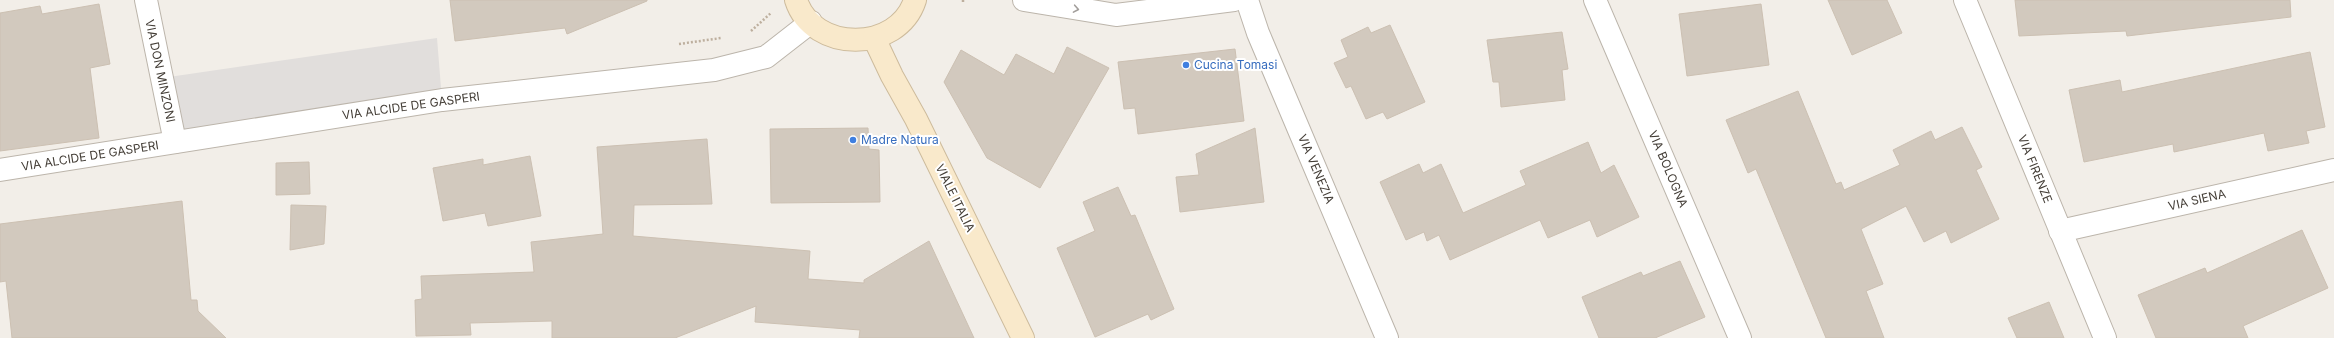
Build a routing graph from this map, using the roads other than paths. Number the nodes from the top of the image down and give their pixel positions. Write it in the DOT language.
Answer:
graph roads {
  1 [pos="146,0"];
  2 [pos="796,0"];
  3 [pos="915,0"];
  4 [pos="1024,0"];
  5 [pos="1234,0"];
  6 [pos="1247,0"];
  7 [pos="1595,0"];
  8 [pos="1965,0"];
  9 [pos="811,22"];
  10 [pos="874,38"];
  11 [pos="175,142"];
  12 [pos="0,170"];
  13 [pos="2334,170"];
  14 [pos="2060,231"];
  15 [pos="1023,338"];
  16 [pos="1387,338"];
  17 [pos="1740,338"];
  18 [pos="2105,338"];
  1 -- 11 [label="street, VIA DON MINZONI"];
  2 -- 9 [label="main road"];
  3 -- 10 [label="main road"];
  4 -- 5 [label="street, one-way"];
  6 -- 16 [label="street, VIA VENEZIA"];
  7 -- 17 [label="street, VIA BOLOGNA"];
  8 -- 14 [label="street, VIA FIRENZE"];
  9 -- 10 [label="main road"];
  9 -- 11 [label="street, VIA ALCIDE DE GASPERI"];
  10 -- 15 [label="main road, VIALE ITALIA"];
  11 -- 12 [label="street, VIA ALCIDE DE GASPERI"];
  13 -- 14 [label="street, VIA SIENA"];
  14 -- 18 [label="street, VIA FIRENZE"];
}
